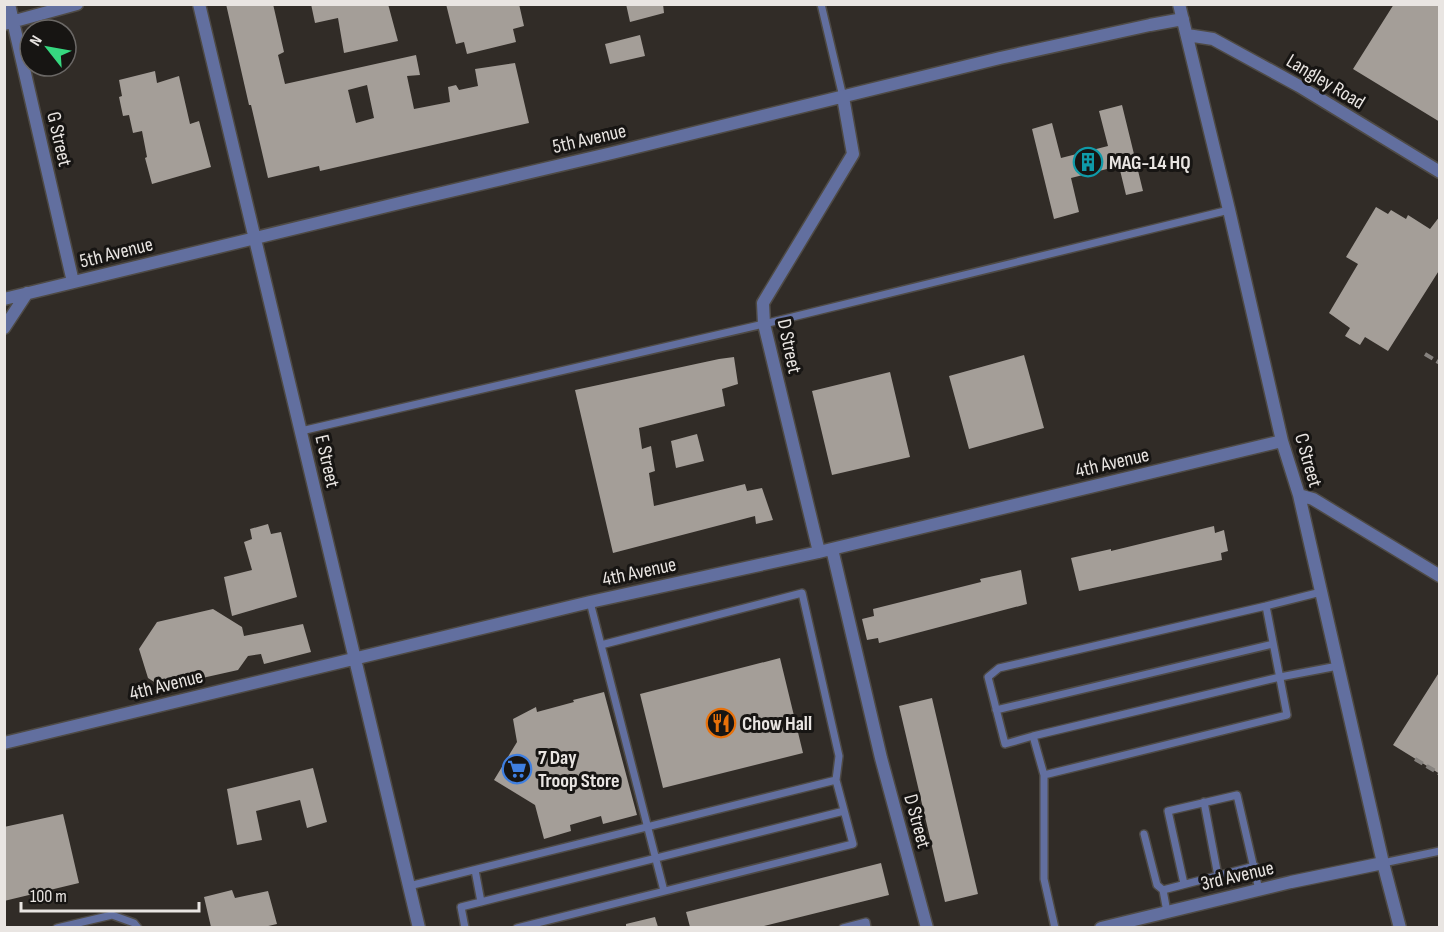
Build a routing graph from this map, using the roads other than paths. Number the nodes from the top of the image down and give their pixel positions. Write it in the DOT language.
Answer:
graph roads {
  1 [pos="9,4"];
  2 [pos="76,4"];
  3 [pos="199,4"];
  4 [pos="821,4"];
  5 [pos="1179,4"];
  6 [pos="1183,19"];
  7 [pos="9,23"];
  8 [pos="1187,35"];
  9 [pos="843,97"];
  10 [pos="1440,172"];
  11 [pos="1229,210"];
  12 [pos="255,239"];
  13 [pos="73,282"];
  14 [pos="27,293"];
  15 [pos="4,298"];
  16 [pos="764,324"];
  17 [pos="4,328"];
  18 [pos="301,431"];
  19 [pos="1282,441"];
  20 [pos="1299,495"];
  21 [pos="825,550"];
  22 [pos="1440,576"];
  23 [pos="1321,592"];
  24 [pos="590,602"];
  25 [pos="1266,606"];
  26 [pos="1274,644"];
  27 [pos="601,645"];
  28 [pos="355,658"];
  29 [pos="1338,666"];
  30 [pos="1280,676"];
  31 [pos="996,710"];
  32 [pos="1033,736"];
  33 [pos="4,743"];
  34 [pos="1044,775"];
  35 [pos="836,780"];
  36 [pos="1204,802"];
  37 [pos="844,811"];
  38 [pos="648,827"];
  39 [pos="1144,834"];
  40 [pos="1440,851"];
  41 [pos="656,858"];
  42 [pos="1383,863"];
  43 [pos="1255,866"];
  44 [pos="475,870"];
  45 [pos="1218,876"];
  46 [pos="1184,884"];
  47 [pos="409,886"];
  48 [pos="1163,890"];
  49 [pos="1259,890"];
  50 [pos="664,891"];
  51 [pos="481,902"];
  52 [pos="1167,912"];
  53 [pos="57,927"];
  54 [pos="138,927"];
  55 [pos="419,927"];
  56 [pos="465,927"];
  57 [pos="517,927"];
  58 [pos="843,927"];
  59 [pos="867,927"];
  60 [pos="927,927"];
  61 [pos="1055,927"];
  62 [pos="1101,927"];
  63 [pos="1400,927"];
  1 -- 7 [label="street, G Street"];
  2 -- 7 [label="street"];
  3 -- 12 [label="street, E Street"];
  4 -- 9 [label="lane"];
  5 -- 6 [label="street, C Street"];
  6 -- 8 [label="street, C Street"];
  6 -- 9 [label="street, 5th Avenue"];
  7 -- 13 [label="street, G Street"];
  8 -- 10 [label="street, Langley Road"];
  8 -- 11 [label="street, C Street"];
  9 -- 12 [label="street, 5th Avenue"];
  9 -- 16 [label="street, D Street"];
  11 -- 16 [label="lane"];
  11 -- 19 [label="street, C Street"];
  12 -- 13 [label="street, 5th Avenue"];
  12 -- 18 [label="street, E Street"];
  13 -- 14 [label="street, 5th Avenue"];
  14 -- 15 [label="street, 5th Avenue"];
  14 -- 17 [label="street"];
  16 -- 18 [label="lane"];
  16 -- 21 [label="street, D Street"];
  18 -- 28 [label="street, E Street"];
  19 -- 20 [label="street, C Street"];
  19 -- 21 [label="street, 4th Avenue"];
  20 -- 22 [label="street"];
  20 -- 23 [label="street, C Street"];
  21 -- 24 [label="street, 4th Avenue"];
  21 -- 60 [label="street, D Street"];
  23 -- 25 [label="lane"];
  23 -- 29 [label="street, C Street"];
  24 -- 27 [label="lane"];
  24 -- 28 [label="street, 4th Avenue"];
  25 -- 26 [label="lane"];
  25 -- 31 [label="lane"];
  26 -- 30 [label="lane"];
  26 -- 31 [label="lane"];
  27 -- 35 [label="lane"];
  27 -- 38 [label="lane"];
  28 -- 33 [label="street, 4th Avenue"];
  28 -- 47 [label="street, E Street"];
  29 -- 30 [label="lane"];
  29 -- 42 [label="street, C Street"];
  30 -- 32 [label="lane"];
  30 -- 34 [label="lane"];
  31 -- 32 [label="lane"];
  32 -- 34 [label="lane"];
  34 -- 61 [label="lane"];
  35 -- 37 [label="lane"];
  35 -- 38 [label="lane"];
  36 -- 43 [label="lane"];
  36 -- 45 [label="lane"];
  36 -- 46 [label="lane"];
  37 -- 41 [label="lane"];
  37 -- 50 [label="lane"];
  38 -- 41 [label="lane"];
  38 -- 44 [label="lane"];
  39 -- 48 [label="lane"];
  40 -- 42 [label="lane"];
  41 -- 50 [label="lane"];
  41 -- 51 [label="lane"];
  42 -- 49 [label="street, 3rd Avenue"];
  42 -- 63 [label="street, C Street"];
  43 -- 45 [label="lane"];
  43 -- 49 [label="lane"];
  44 -- 47 [label="lane"];
  44 -- 51 [label="lane"];
  45 -- 46 [label="lane"];
  46 -- 48 [label="lane"];
  47 -- 55 [label="street, E Street"];
  48 -- 52 [label="lane"];
  49 -- 52 [label="street, 3rd Avenue"];
  50 -- 57 [label="lane"];
  51 -- 56 [label="lane"];
  52 -- 62 [label="street, 3rd Avenue"];
  53 -- 54 [label="lane"];
  58 -- 59 [label="lane"];
}
